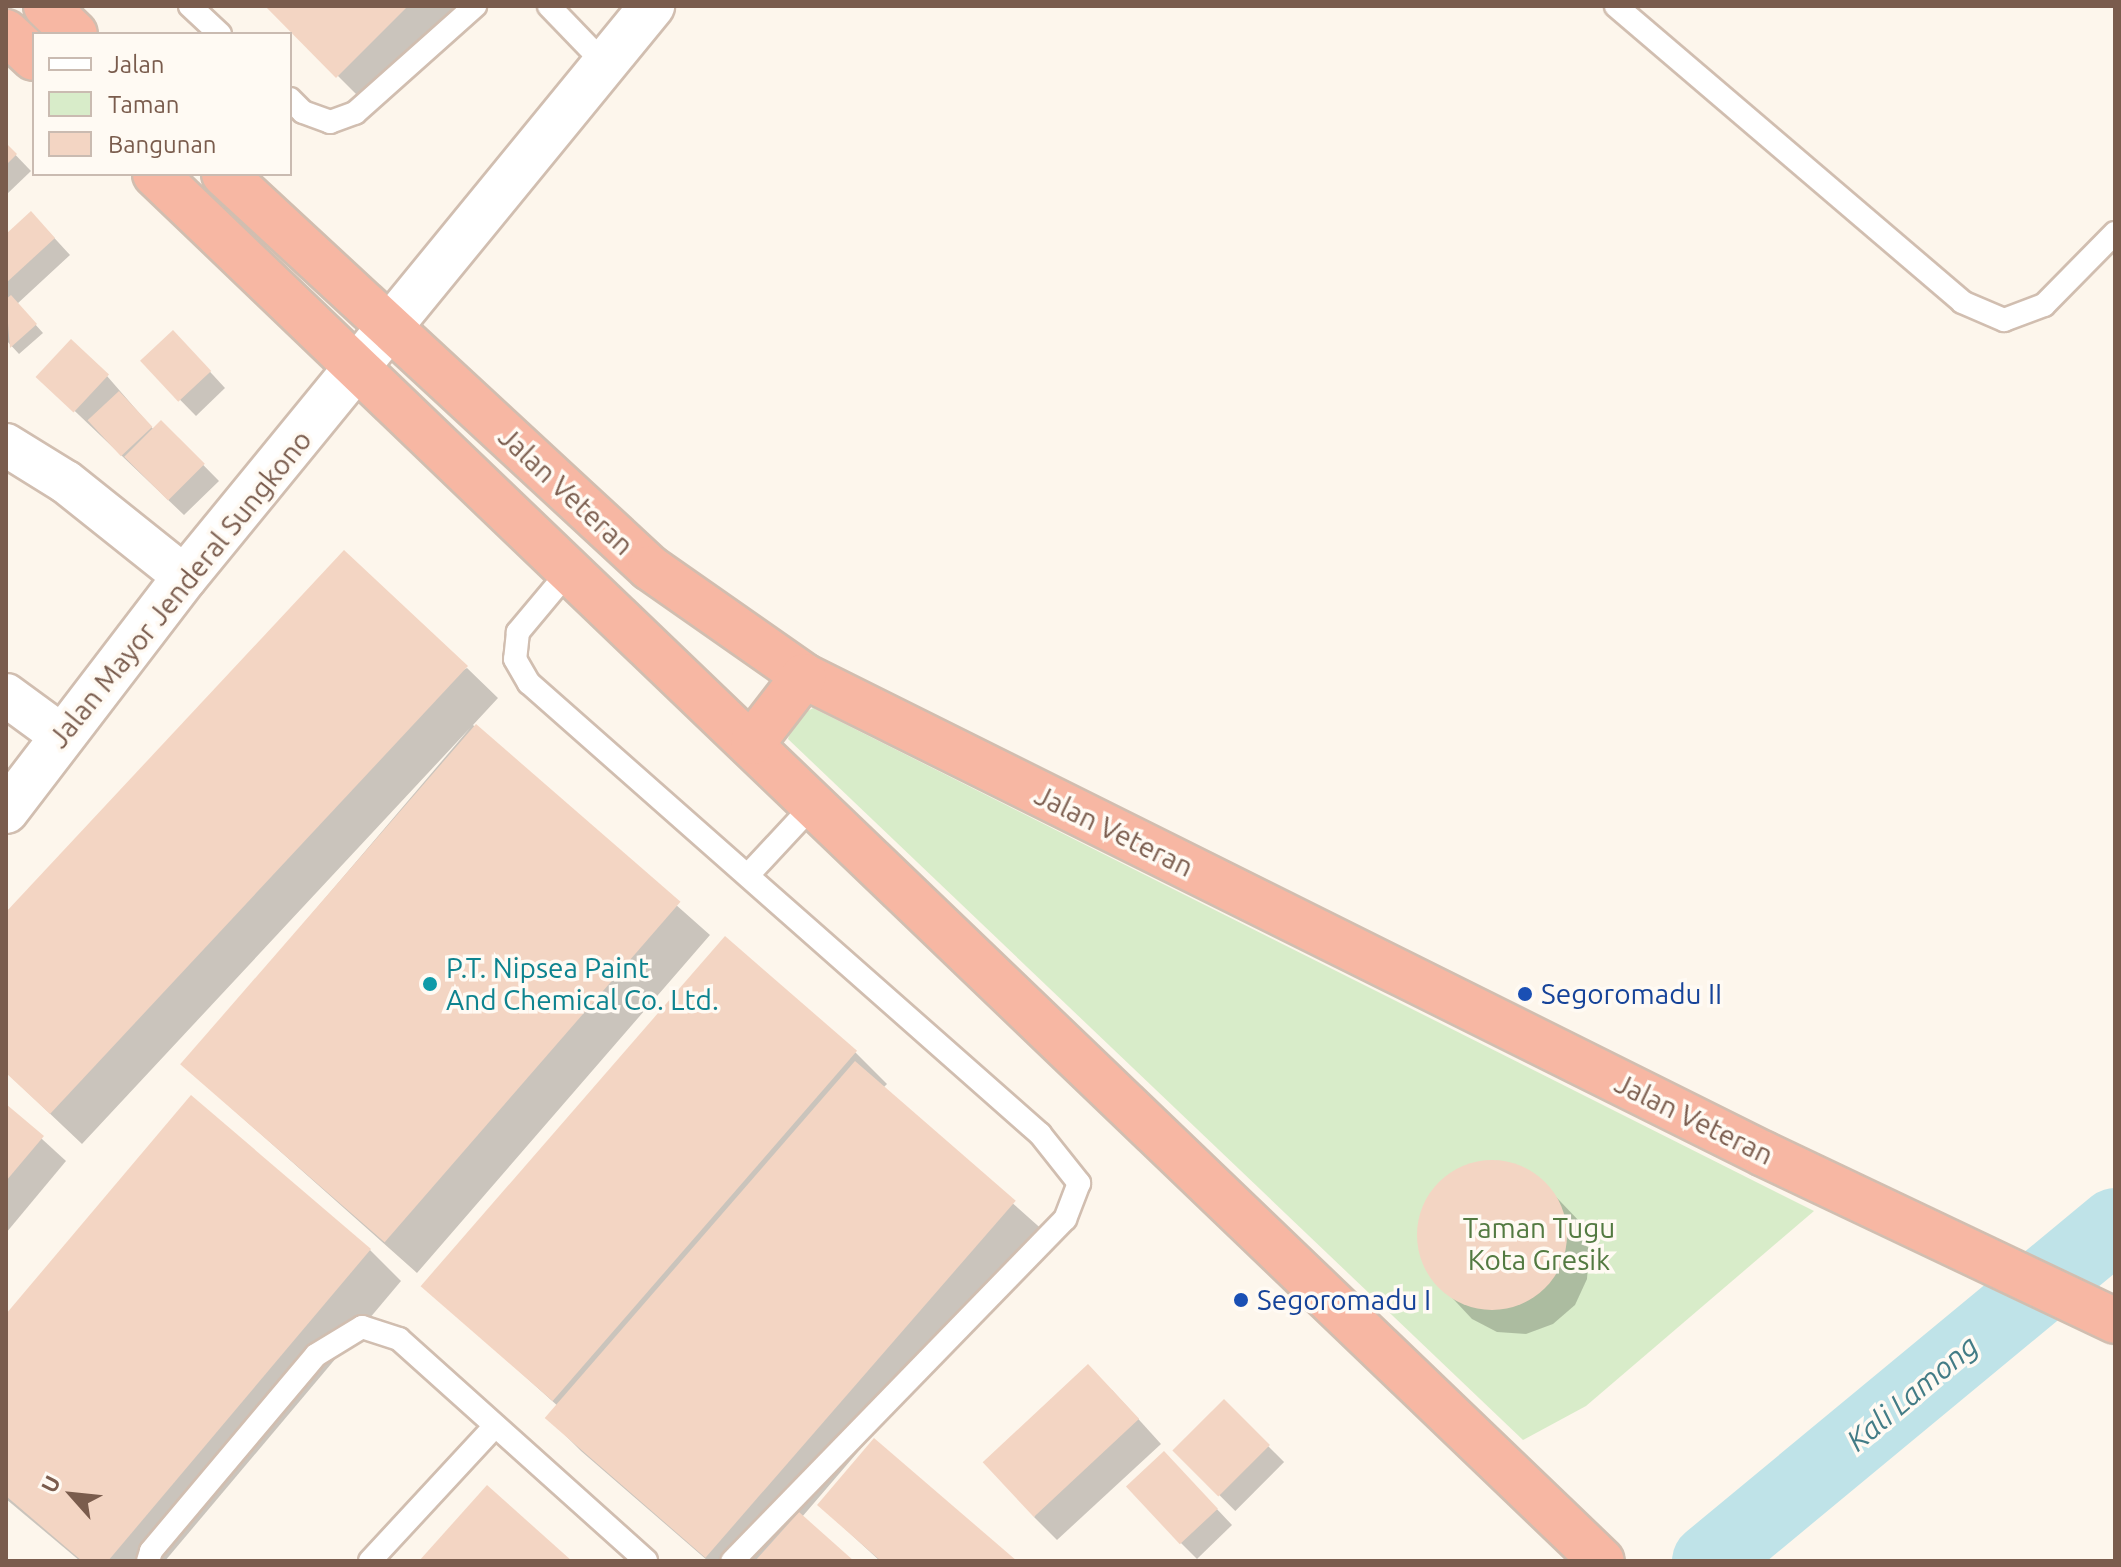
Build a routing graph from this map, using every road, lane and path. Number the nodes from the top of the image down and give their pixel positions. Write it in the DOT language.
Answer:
graph roads {
  1 [pos="46,6"];
  2 [pos="190,6"];
  3 [pos="475,6"];
  4 [pos="549,6"];
  5 [pos="652,6"];
  6 [pos="1616,6"];
  7 [pos="6,32"];
  8 [pos="73,32"];
  9 [pos="218,32"];
  10 [pos="32,56"];
  11 [pos="603,62"];
  12 [pos="292,101"];
  13 [pos="157,176"];
  14 [pos="226,176"];
  15 [pos="2115,233"];
  16 [pos="389,328"];
  17 [pos="358,368"];
  18 [pos="6,445"];
  19 [pos="569,571"];
  20 [pos="185,577"];
  21 [pos="804,676"];
  22 [pos="6,695"];
  23 [pos="62,736"];
  24 [pos="753,742"];
  25 [pos="814,804"];
  26 [pos="6,811"];
  27 [pos="748,875"];
  28 [pos="2115,1321"];
  29 [pos="495,1426"];
  30 [pos="148,1561"];
  31 [pos="370,1561"];
  32 [pos="646,1561"];
  33 [pos="732,1561"];
  34 [pos="1602,1561"];
  1 -- 8 [label="highway"];
  2 -- 9 [label="lane"];
  3 -- 12 [label="lane"];
  4 -- 11 [label="lane"];
  5 -- 11 [label="main road, Jalan Mayor Jenderal Sungkono"];
  6 -- 15 [label="lane"];
  7 -- 10 [label="highway"];
  11 -- 16 [label="main road, Jalan Mayor Jenderal Sungkono"];
  13 -- 17 [label="highway, Jalan Veteran"];
  14 -- 16 [label="highway, Jalan Veteran"];
  16 -- 17 [label="main road, Jalan Mayor Jenderal Sungkono"];
  16 -- 21 [label="highway, Jalan Veteran"];
  17 -- 19 [label="highway, Jalan Veteran"];
  17 -- 20 [label="main road, Jalan Mayor Jenderal Sungkono"];
  18 -- 20 [label="street"];
  19 -- 24 [label="highway, Jalan Veteran"];
  19 -- 27 [label="lane"];
  20 -- 23 [label="main road, Jalan Mayor Jenderal Sungkono"];
  21 -- 24 [label="highway"];
  21 -- 28 [label="highway, Jalan Veteran"];
  22 -- 23 [label="street"];
  23 -- 26 [label="main road, Jalan Mayor Jenderal Sungkono"];
  24 -- 25 [label="highway, Jalan Veteran"];
  25 -- 27 [label="lane"];
  25 -- 34 [label="highway, Jalan Veteran"];
  27 -- 33 [label="lane"];
  29 -- 30 [label="lane"];
  29 -- 31 [label="lane"];
  29 -- 32 [label="lane"];
}
